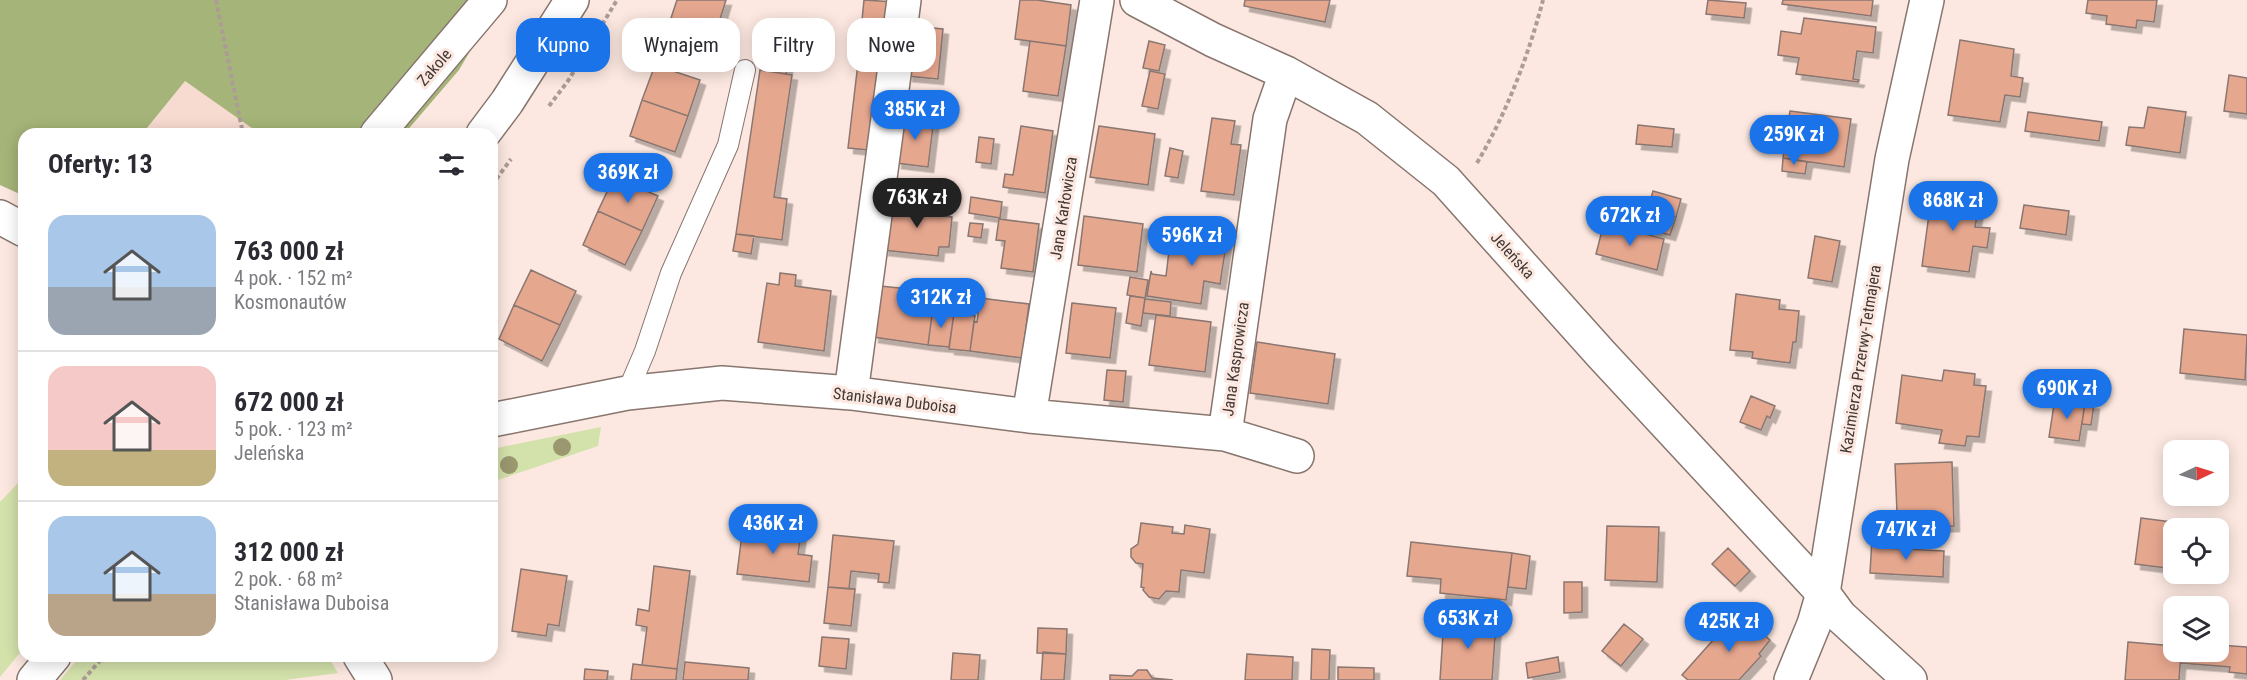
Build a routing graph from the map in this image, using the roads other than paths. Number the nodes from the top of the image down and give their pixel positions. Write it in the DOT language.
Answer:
graph roads {
  1 [pos="490,0"];
  2 [pos="573,0"];
  3 [pos="904,0"];
  4 [pos="1097,0"];
  5 [pos="1137,0"];
  6 [pos="1927,0"];
  7 [pos="1174,10"];
  8 [pos="745,69"];
  9 [pos="1286,73"];
  10 [pos="381,128"];
  11 [pos="488,128"];
  12 [pos="0,217"];
  13 [pos="18,228"];
  14 [pos="627,393"];
  15 [pos="851,393"];
  16 [pos="1029,416"];
  17 [pos="498,419"];
  18 [pos="1225,434"];
  19 [pos="1297,456"];
  20 [pos="1823,593"];
  21 [pos="49,662"];
  22 [pos="364,662"];
  23 [pos="34,680"];
  24 [pos="375,680"];
  25 [pos="1791,680"];
  26 [pos="1910,680"];
  1 -- 10 [label="street, Zakole"];
  2 -- 11 [label="street"];
  3 -- 15 [label="street"];
  4 -- 16 [label="street, Jana Karłowicza"];
  5 -- 7 [label="street, Jeleńska"];
  6 -- 20 [label="street, Kazimierza Przerwy-Tetmajera"];
  7 -- 9 [label="street, Jeleńska"];
  8 -- 14 [label="lane"];
  9 -- 18 [label="street, Jana Kasprowicza"];
  9 -- 20 [label="street, Jeleńska"];
  12 -- 13 [label="street"];
  14 -- 15 [label="street, Stanisława Duboisa"];
  14 -- 17 [label="street, Stanisława Duboisa"];
  15 -- 16 [label="street, Stanisława Duboisa"];
  16 -- 18 [label="street, Stanisława Duboisa"];
  18 -- 19 [label="street, Stanisława Duboisa"];
  20 -- 25 [label="street, Kazimierza Przerwy-Tetmajera"];
  20 -- 26 [label="street, Jeleńska"];
  21 -- 23 [label="street"];
  22 -- 24 [label="street"];
}
